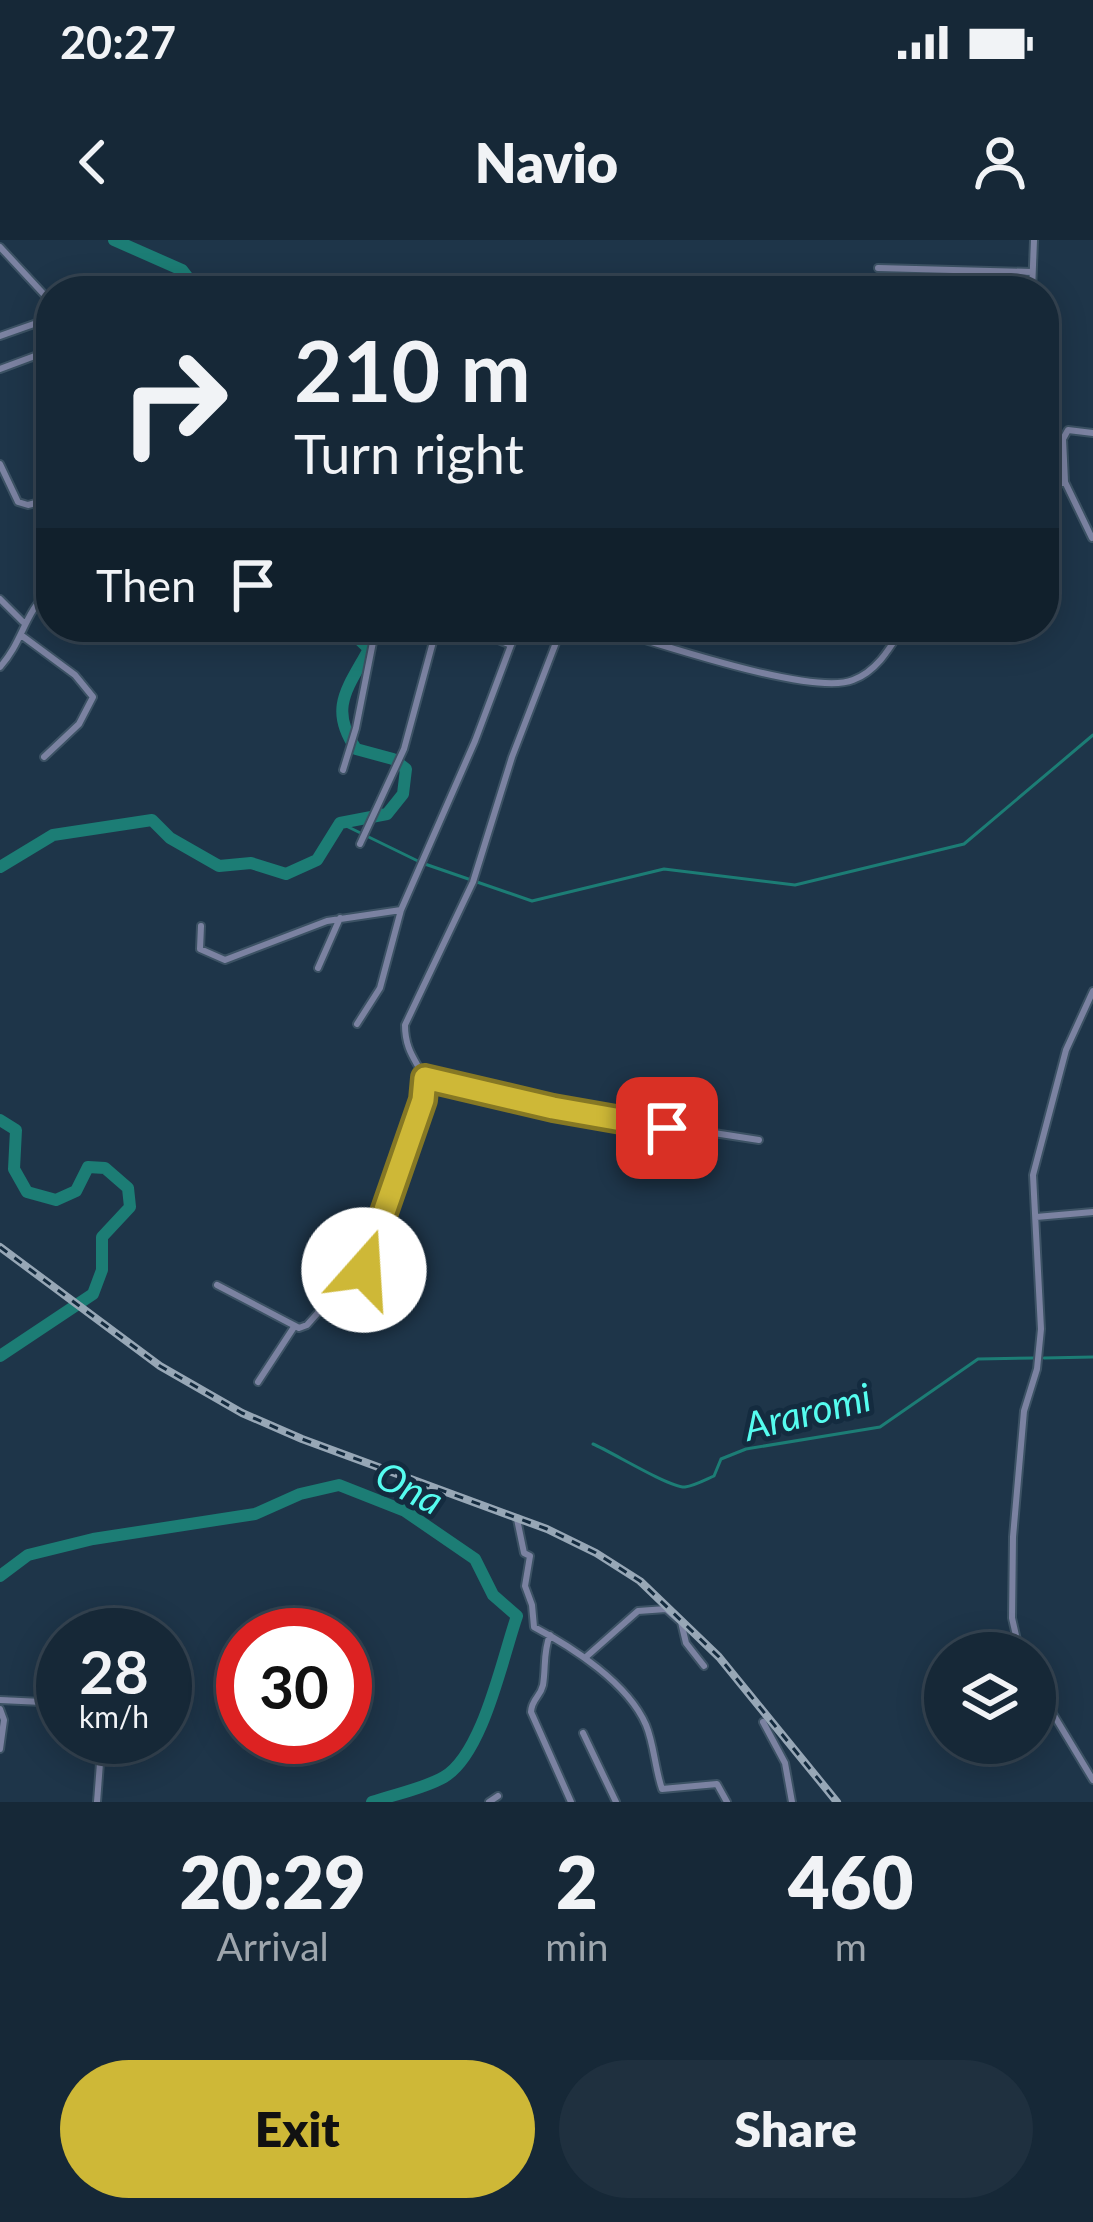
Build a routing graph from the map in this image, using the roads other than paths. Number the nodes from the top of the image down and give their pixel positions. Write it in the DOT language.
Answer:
graph roads {
  1 [pos="1034,240"];
  2 [pos="0,247"];
  3 [pos="878,268"];
  4 [pos="1033,272"];
  5 [pos="1033,276"];
  6 [pos="36,286"];
  7 [pos="36,323"];
  8 [pos="0,336"];
  9 [pos="36,356"];
  10 [pos="0,369"];
  11 [pos="1093,433"];
  12 [pos="0,464"];
  13 [pos="1065,482"];
  14 [pos="1059,484"];
  15 [pos="36,503"];
  16 [pos="1092,538"];
  17 [pos="0,599"];
  18 [pos="36,607"];
  19 [pos="23,622"];
  20 [pos="21,635"];
  21 [pos="373,642"];
  22 [pos="433,642"];
  23 [pos="505,642"];
  24 [pos="512,642"];
  25 [pos="556,642"];
  26 [pos="655,642"];
  27 [pos="893,642"];
  28 [pos="511,645"];
  29 [pos="0,667"];
  30 [pos="44,757"];
  31 [pos="343,770"];
  32 [pos="360,844"];
  33 [pos="401,910"];
  34 [pos="340,918"];
  35 [pos="201,926"];
  36 [pos="318,968"];
  37 [pos="1093,991"];
  38 [pos="357,1024"];
  39 [pos="425,1078"];
  40 [pos="759,1140"];
  41 [pos="1093,1213"];
  42 [pos="1036,1217"];
  43 [pos="217,1285"];
  44 [pos="294,1327"];
  45 [pos="258,1382"];
  46 [pos="517,1519"];
  47 [pos="1015,1632"];
  48 [pos="550,1635"];
  49 [pos="586,1658"];
  50 [pos="704,1666"];
  51 [pos="36,1704"];
  52 [pos="0,1705"];
  53 [pos="1056,1719"];
  54 [pos="763,1722"];
  55 [pos="583,1733"];
  56 [pos="0,1749"];
  57 [pos="100,1764"];
  58 [pos="1093,1780"];
  59 [pos="670,1791"];
  60 [pos="498,1796"];
  61 [pos="97,1802"];
  62 [pos="489,1802"];
  63 [pos="571,1802"];
  64 [pos="616,1802"];
  65 [pos="679,1802"];
  66 [pos="727,1802"];
  67 [pos="792,1802"];
  1 -- 4 [label="street"];
  2 -- 6 [label="street"];
  3 -- 4 [label="street"];
  4 -- 5 [label="street"];
  7 -- 8 [label="street"];
  9 -- 10 [label="street"];
  11 -- 13 [label="street"];
  12 -- 15 [label="street"];
  13 -- 14 [label="street"];
  13 -- 16 [label="street"];
  17 -- 19 [label="street"];
  18 -- 19 [label="street"];
  19 -- 20 [label="street"];
  20 -- 29 [label="street"];
  20 -- 30 [label="street"];
  21 -- 31 [label="street"];
  22 -- 32 [label="street"];
  23 -- 28 [label="street"];
  24 -- 28 [label="street"];
  25 -- 39 [label="street"];
  26 -- 27 [label="street"];
  28 -- 33 [label="street"];
  33 -- 34 [label="street"];
  33 -- 38 [label="street"];
  34 -- 35 [label="street"];
  34 -- 36 [label="street"];
  37 -- 42 [label="street"];
  39 -- 40 [label="street"];
  39 -- 44 [label="street"];
  41 -- 42 [label="street"];
  42 -- 47 [label="street"];
  43 -- 44 [label="street"];
  44 -- 45 [label="street"];
  46 -- 48 [label="street"];
  48 -- 49 [label="street"];
  48 -- 63 [label="street"];
  49 -- 50 [label="street"];
  49 -- 59 [label="street"];
  51 -- 52 [label="street"];
  52 -- 56 [label="street"];
  53 -- 58 [label="street"];
  54 -- 67 [label="street"];
  55 -- 64 [label="street"];
  57 -- 61 [label="street"];
  59 -- 65 [label="street"];
  59 -- 66 [label="street"];
  60 -- 62 [label="street"];
}
